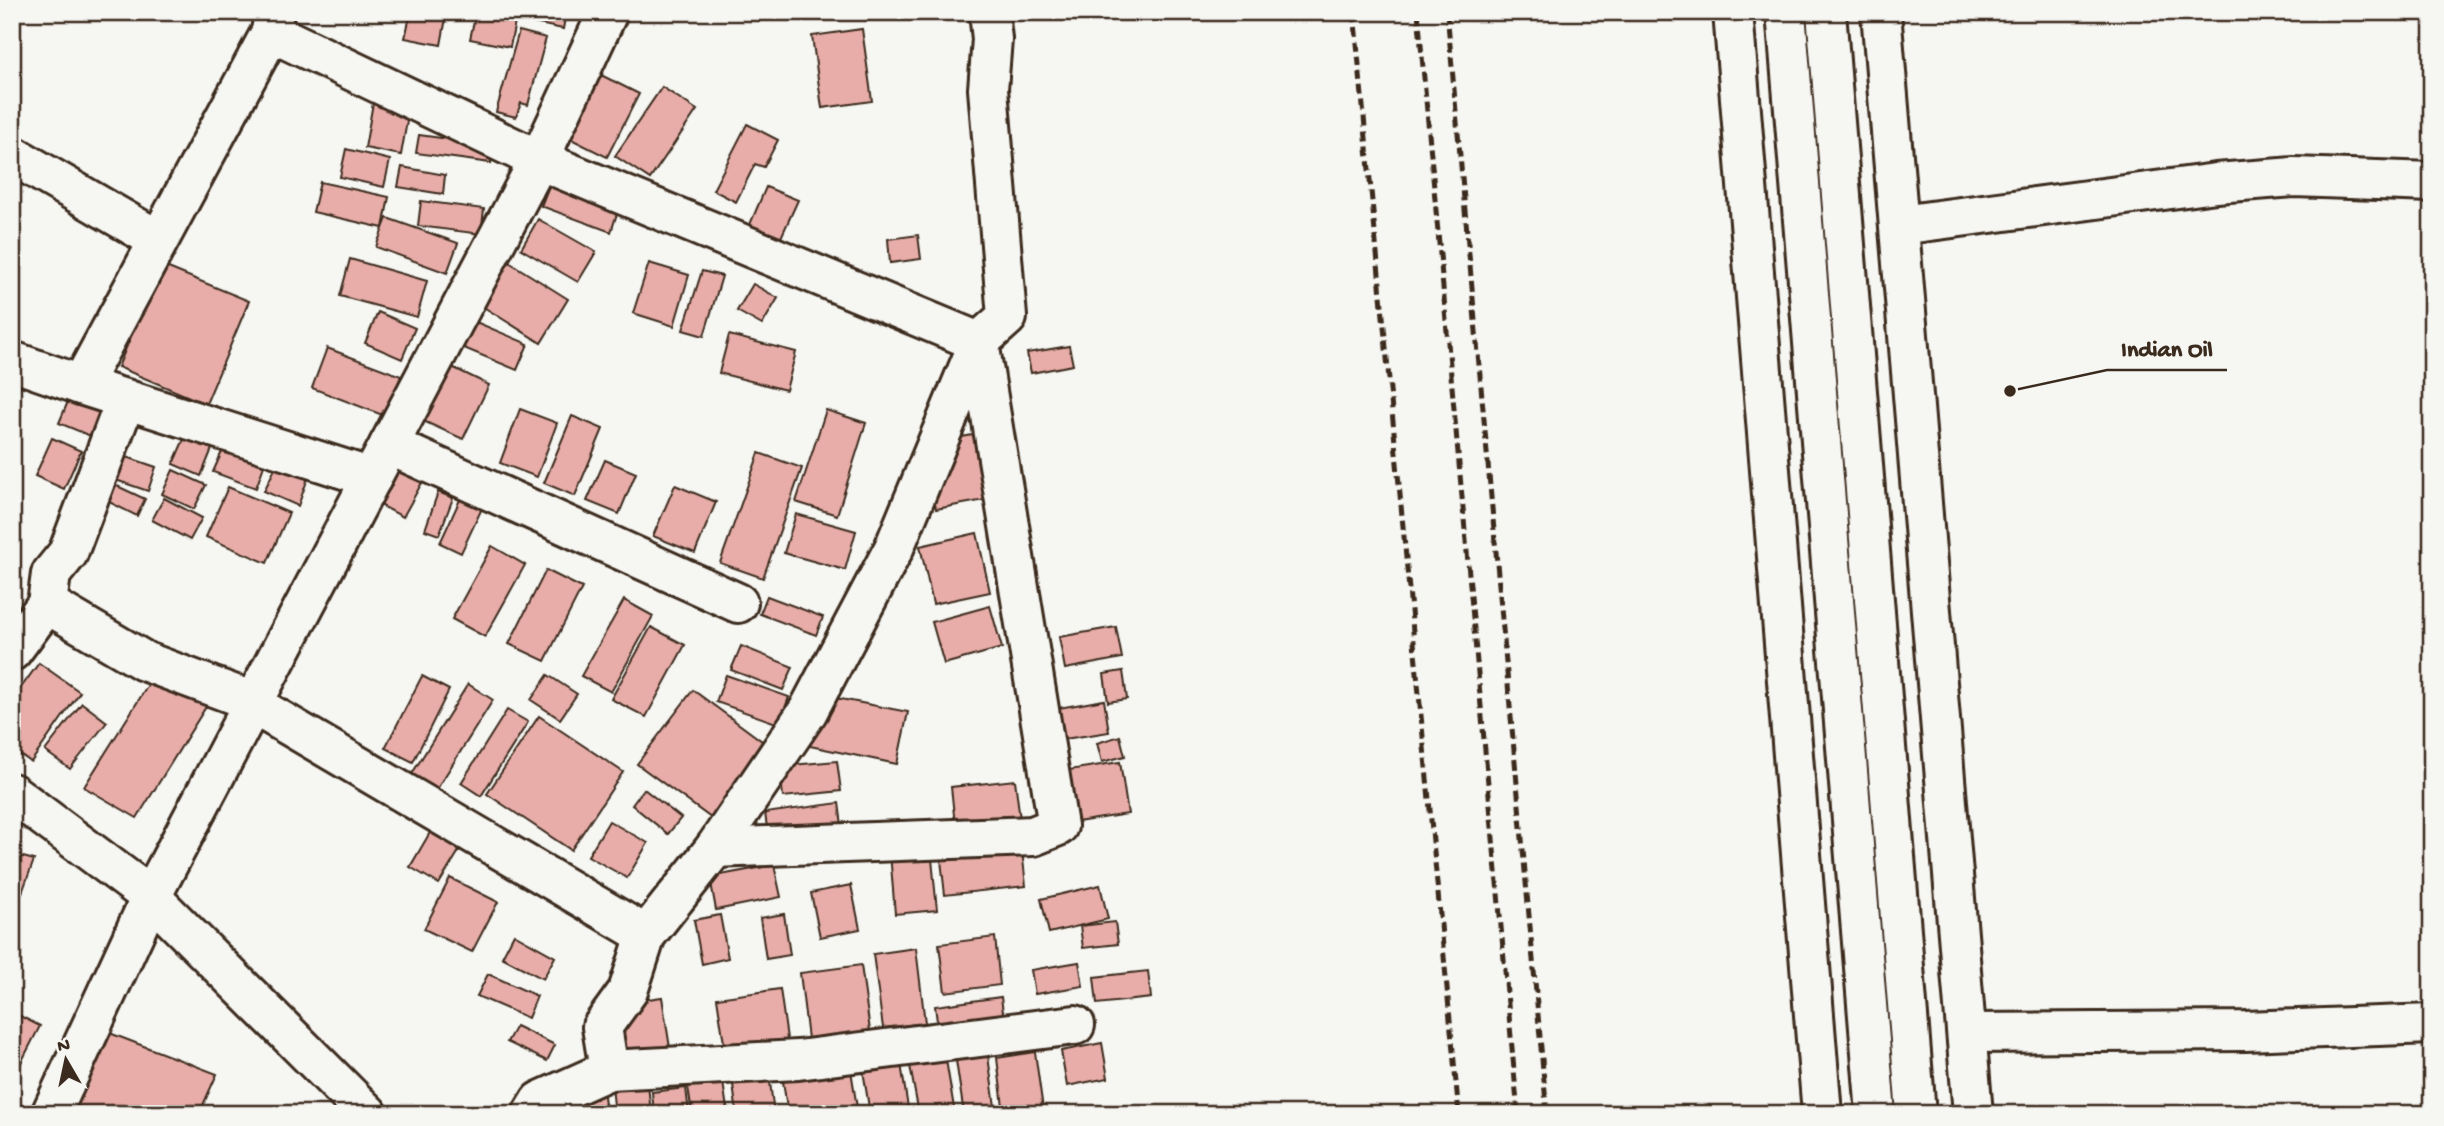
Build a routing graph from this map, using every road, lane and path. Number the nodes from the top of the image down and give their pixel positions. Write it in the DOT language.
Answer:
graph roads {
  1 [pos="608,12"];
  2 [pos="989,12"];
  3 [pos="1733,12"];
  4 [pos="1786,12"];
  5 [pos="1826,12"];
  6 [pos="1881,12"];
  7 [pos="272,22"];
  8 [pos="12,155"];
  9 [pos="539,160"];
  10 [pos="2432,182"];
  11 [pos="1899,225"];
  12 [pos="158,240"];
  13 [pos="979,342"];
  14 [pos="12,361"];
  15 [pos="80,385"];
  16 [pos="126,400"];
  17 [pos="380,461"];
  18 [pos="738,603"];
  19 [pos="47,604"];
  20 [pos="12,651"];
  21 [pos="254,702"];
  22 [pos="12,793"];
  23 [pos="715,848"];
  24 [pos="151,897"];
  25 [pos="646,935"];
  26 [pos="2432,1024"];
  27 [pos="1075,1025"];
  28 [pos="1967,1033"];
  29 [pos="608,1070"];
  30 [pos="51,1114"];
  31 [pos="369,1114"];
  32 [pos="532,1114"];
  33 [pos="1822,1114"];
  34 [pos="1876,1114"];
  35 [pos="1916,1114"];
  36 [pos="1973,1114"];
  1 -- 9 [label="main road"];
  2 -- 13 [label="main road"];
  3 -- 33 [label="main road"];
  4 -- 34 [label="main road"];
  5 -- 35 [label="main road"];
  6 -- 11 [label="main road"];
  7 -- 9 [label="main road"];
  7 -- 12 [label="main road"];
  8 -- 12 [label="main road"];
  9 -- 13 [label="main road"];
  9 -- 17 [label="main road"];
  10 -- 11 [label="main road"];
  11 -- 28 [label="main road"];
  12 -- 15 [label="main road"];
  13 -- 23 [label="main road"];
  13 -- 23 [label="main road"];
  14 -- 15 [label="main road"];
  15 -- 16 [label="main road"];
  16 -- 17 [label="main road"];
  16 -- 19 [label="main road"];
  17 -- 18 [label="main road"];
  17 -- 21 [label="main road"];
  19 -- 20 [label="main road"];
  19 -- 21 [label="main road"];
  21 -- 24 [label="main road"];
  21 -- 25 [label="main road"];
  22 -- 24 [label="main road"];
  23 -- 25 [label="main road"];
  24 -- 30 [label="main road"];
  24 -- 31 [label="main road"];
  25 -- 29 [label="main road"];
  26 -- 28 [label="main road"];
  27 -- 29 [label="main road"];
  28 -- 36 [label="main road"];
  29 -- 32 [label="main road"];
}
